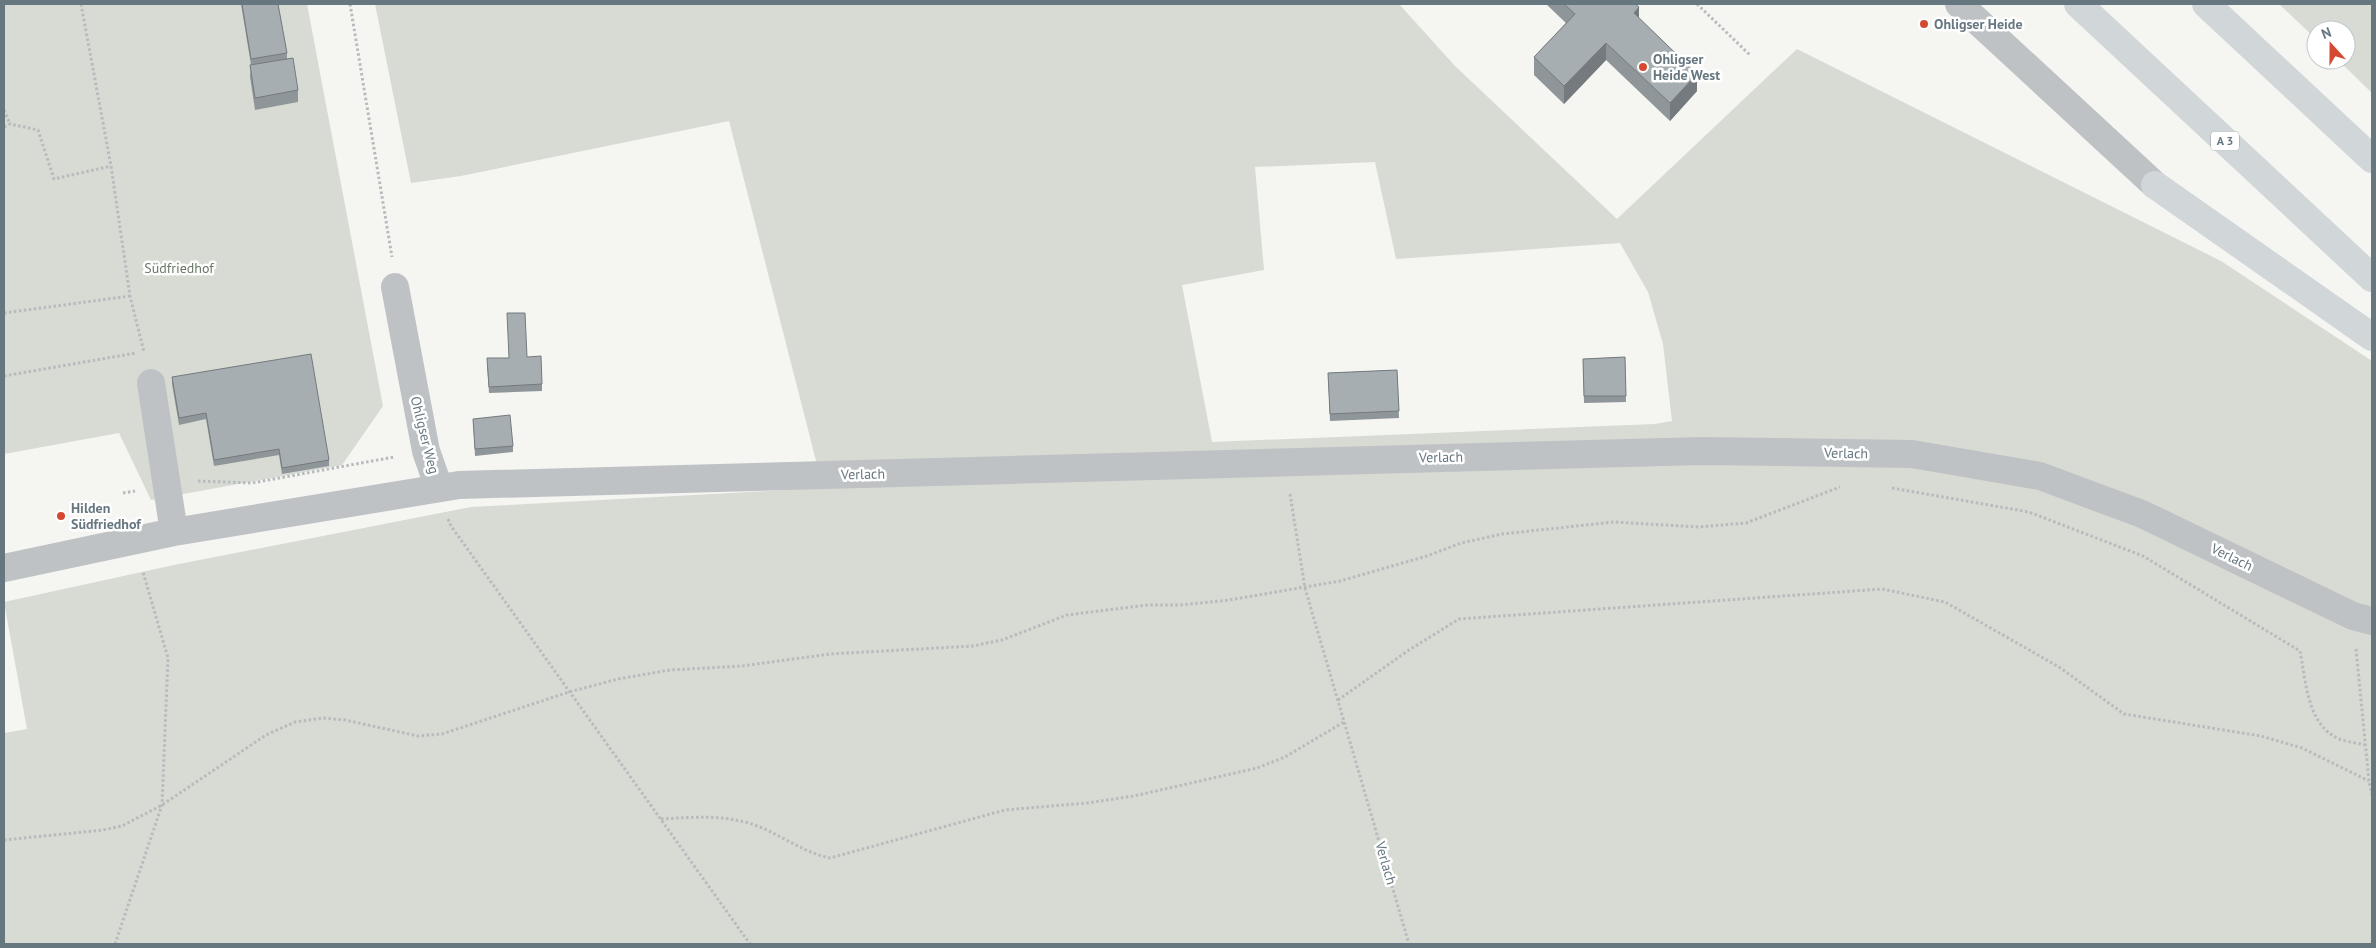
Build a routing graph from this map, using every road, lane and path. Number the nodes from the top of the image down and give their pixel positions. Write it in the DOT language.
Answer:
graph roads {
  1 [pos="81,4"];
  2 [pos="350,4"];
  3 [pos="1697,4"];
  4 [pos="1959,4"];
  5 [pos="2078,4"];
  6 [pos="2206,4"];
  7 [pos="1752,56"];
  8 [pos="4,110"];
  9 [pos="10,124"];
  10 [pos="4,127"];
  11 [pos="2372,160"];
  12 [pos="110,166"];
  13 [pos="2155,185"];
  14 [pos="2372,278"];
  15 [pos="395,287"];
  16 [pos="130,296"];
  17 [pos="4,313"];
  18 [pos="2372,337"];
  19 [pos="144,352"];
  20 [pos="4,376"];
  21 [pos="151,383"];
  22 [pos="426,452"];
  23 [pos="1287,461"];
  24 [pos="167,484"];
  25 [pos="1842,486"];
  26 [pos="1882,486"];
  27 [pos="439,488"];
  28 [pos="124,493"];
  29 [pos="174,532"];
  30 [pos="134,540"];
  31 [pos="4,568"];
  32 [pos="1305,588"];
  33 [pos="2363,618"];
  34 [pos="568,692"];
  35 [pos="1338,700"];
  36 [pos="1344,722"];
  37 [pos="2366,745"];
  38 [pos="2369,781"];
  39 [pos="2372,795"];
  40 [pos="162,805"];
  41 [pos="661,819"];
  42 [pos="4,840"];
  43 [pos="115,944"];
  44 [pos="750,944"];
  45 [pos="1409,944"];
  1 -- 12 [label="path"];
  2 -- 15 [label="path"];
  3 -- 7 [label="path"];
  4 -- 13 [label="street"];
  5 -- 14 [label="highway, A 3"];
  6 -- 11 [label="highway"];
  8 -- 9 [label="path"];
  9 -- 10 [label="path"];
  9 -- 12 [label="path"];
  12 -- 16 [label="path"];
  13 -- 18 [label="highway"];
  15 -- 22 [label="street, Ohligser Weg"];
  16 -- 17 [label="path"];
  16 -- 19 [label="path"];
  19 -- 20 [label="path"];
  19 -- 21 [label="path"];
  21 -- 24 [label="street"];
  22 -- 24 [label="path"];
  22 -- 27 [label="street, Ohligser Weg"];
  23 -- 27 [label="street, Verlach"];
  23 -- 32 [label="path, Verlach"];
  23 -- 33 [label="street, Verlach"];
  24 -- 28 [label="path"];
  24 -- 29 [label="street"];
  25 -- 32 [label="path"];
  26 -- 37 [label="path"];
  27 -- 29 [label="street, Ohligser Weg"];
  27 -- 34 [label="path"];
  29 -- 30 [label="street, Ohligser Weg"];
  30 -- 31 [label="street, Ohligser Weg"];
  30 -- 40 [label="path"];
  32 -- 34 [label="path"];
  32 -- 35 [label="path, Verlach"];
  33 -- 37 [label="path"];
  34 -- 40 [label="path"];
  34 -- 41 [label="path"];
  35 -- 36 [label="path, Verlach"];
  35 -- 38 [label="path"];
  36 -- 41 [label="path"];
  36 -- 45 [label="path, Verlach"];
  37 -- 38 [label="path"];
  38 -- 39 [label="path"];
  40 -- 42 [label="path"];
  40 -- 43 [label="path"];
  41 -- 44 [label="path"];
}
